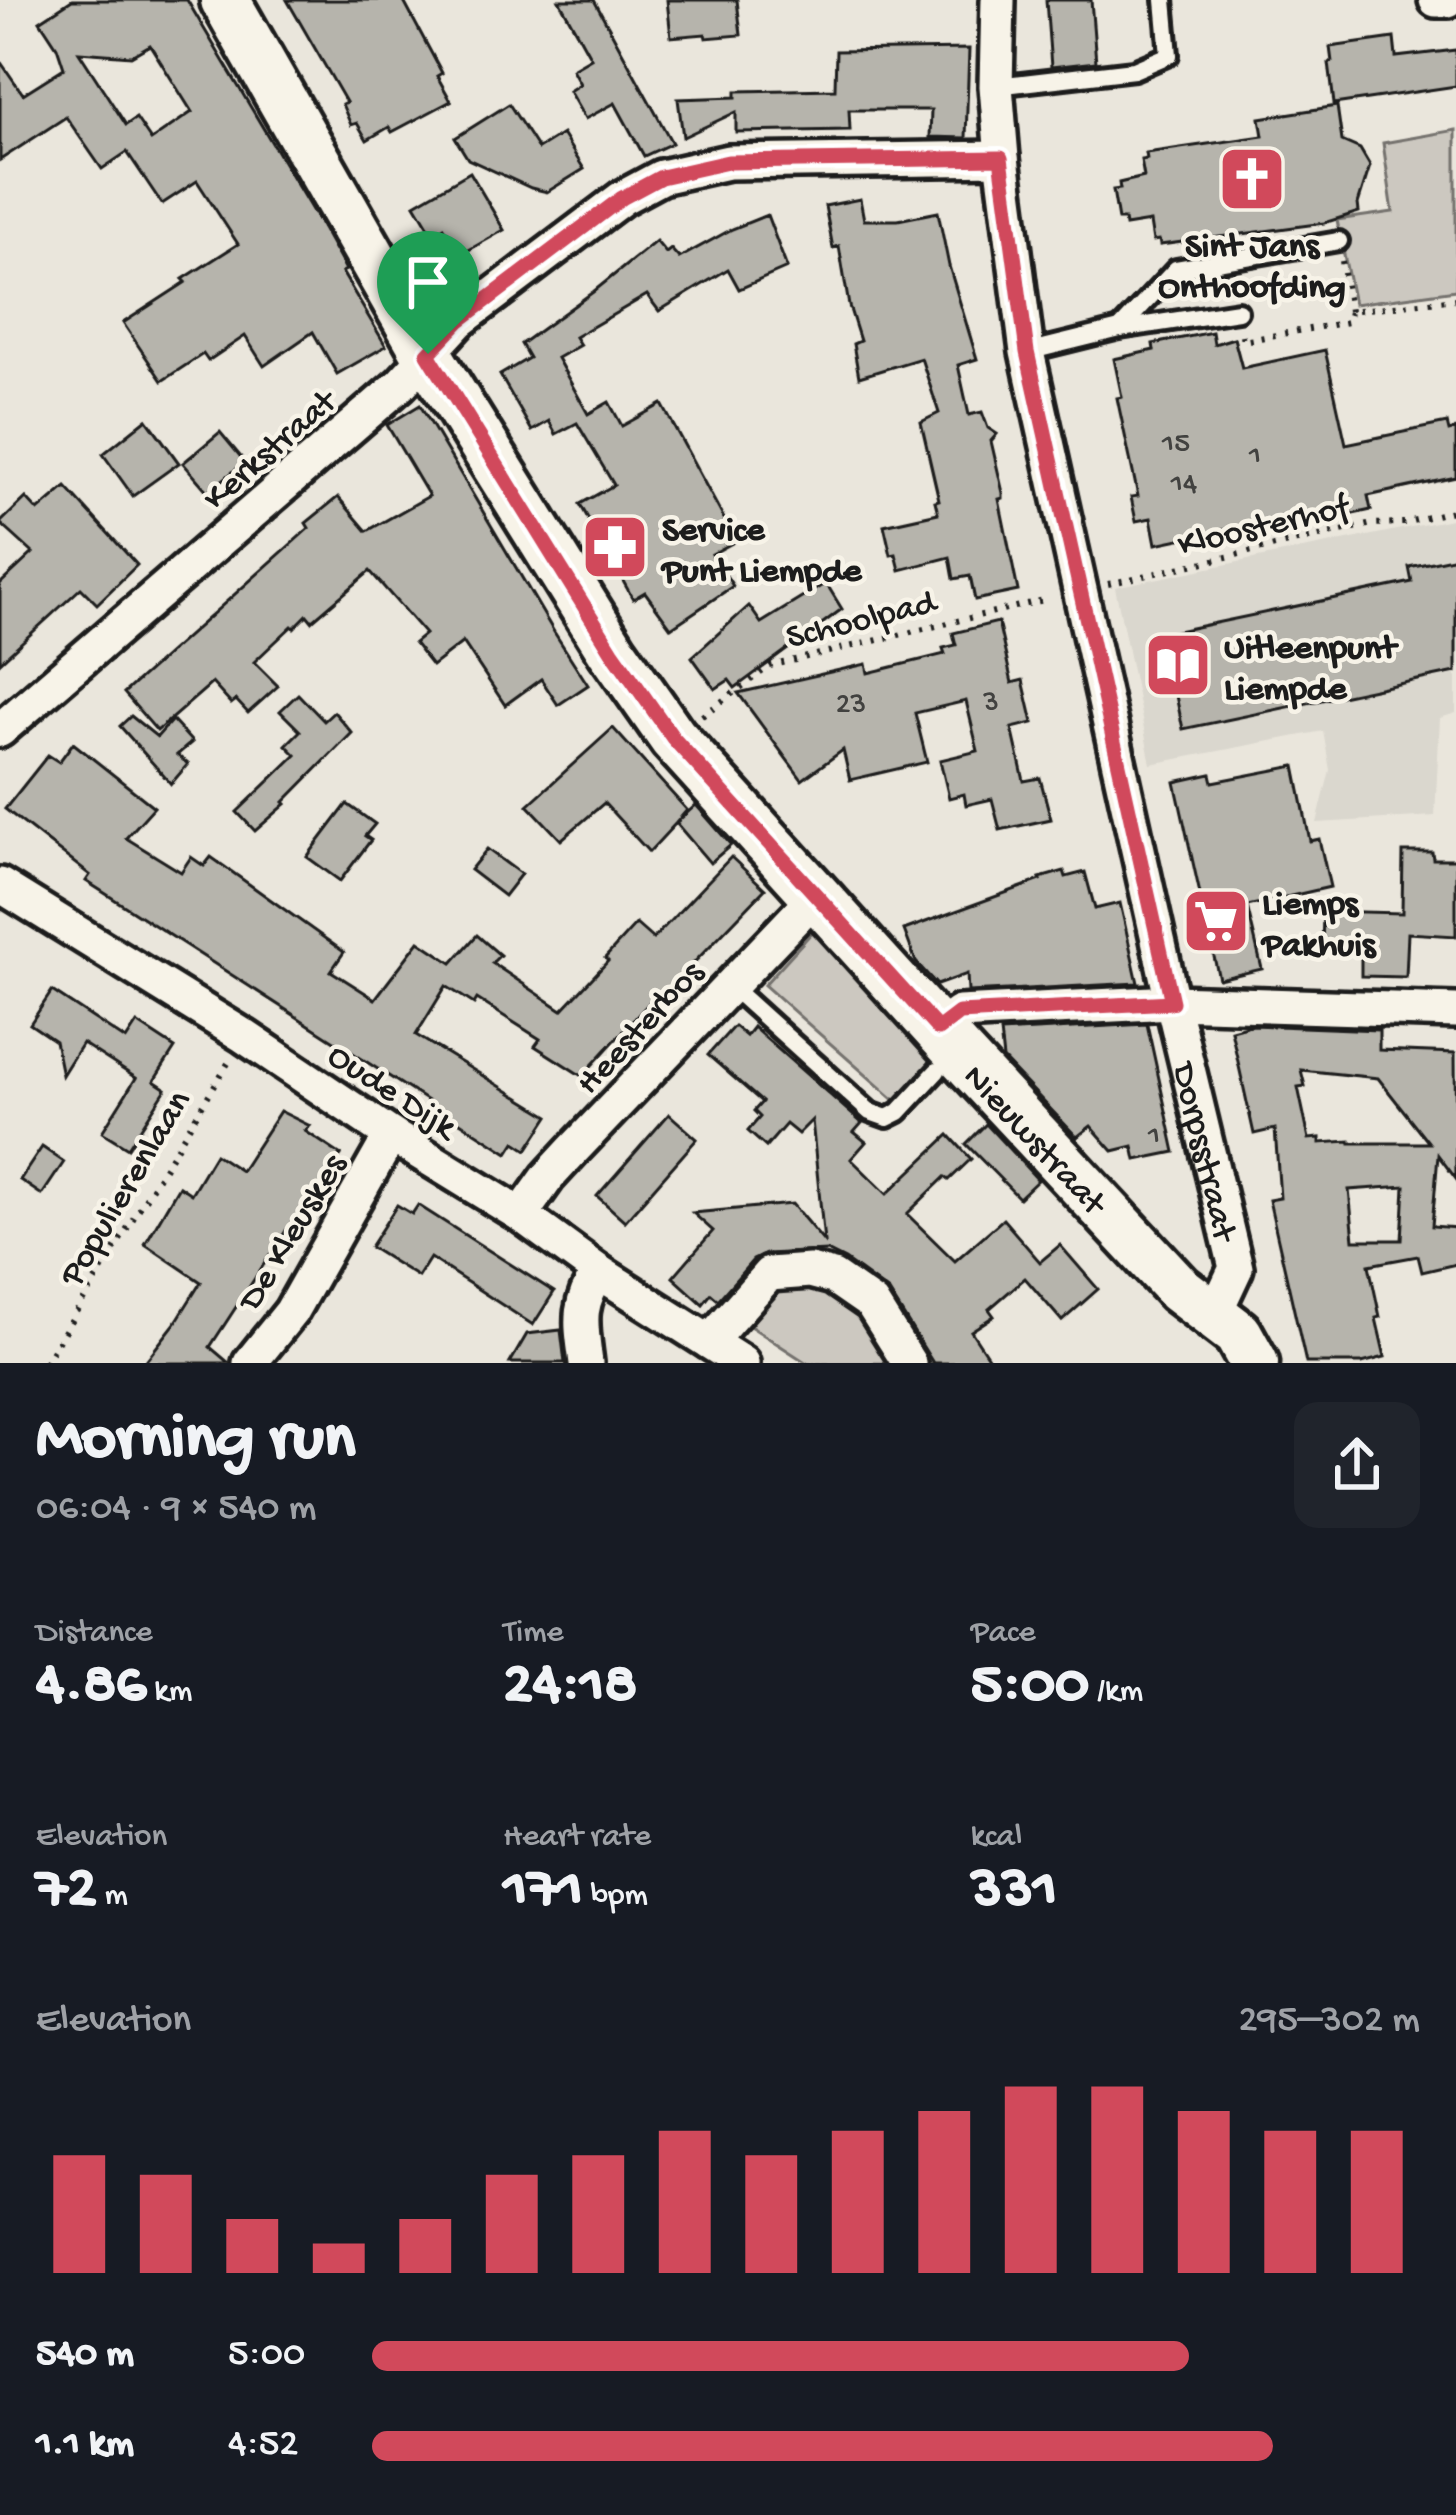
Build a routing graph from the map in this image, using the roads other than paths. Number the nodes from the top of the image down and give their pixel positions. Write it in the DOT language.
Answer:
graph roads {
  1 [pos="225,0"];
  2 [pos="998,0"];
  3 [pos="1164,0"];
  4 [pos="1436,0"];
  5 [pos="1448,0"];
  6 [pos="997,86"];
  7 [pos="1001,158"];
  8 [pos="1339,241"];
  9 [pos="1238,311"];
  10 [pos="1120,329"];
  11 [pos="1027,352"];
  12 [pos="428,354"];
  13 [pos="0,730"];
  14 [pos="0,885"];
  15 [pos="817,895"];
  16 [pos="729,985"];
  17 [pos="1172,1002"];
  18 [pos="1456,1011"];
  19 [pos="937,1050"];
  20 [pos="392,1135"];
  21 [pos="521,1215"];
  22 [pos="598,1272"];
  23 [pos="1214,1315"];
  24 [pos="710,1342"];
  25 [pos="250,1363"];
  26 [pos="586,1363"];
  27 [pos="742,1363"];
  28 [pos="909,1363"];
  29 [pos="1254,1363"];
  1 -- 12 [label="street, Nieuwstraat"];
  2 -- 6 [label="street, Dorpsstraat"];
  3 -- 6 [label="lane"];
  4 -- 5 [label="street"];
  6 -- 7 [label="street, Dorpsstraat"];
  7 -- 11 [label="street, Dorpsstraat"];
  7 -- 12 [label="street, Kerkstraat"];
  8 -- 10 [label="lane"];
  9 -- 10 [label="lane"];
  10 -- 11 [label="lane"];
  11 -- 17 [label="street, Dorpsstraat"];
  12 -- 13 [label="street, Kerkstraat"];
  12 -- 15 [label="street, Nieuwstraat"];
  14 -- 20 [label="street, Oude Dijk"];
  15 -- 16 [label="street, Heesterbos"];
  15 -- 19 [label="street, Nieuwstraat"];
  16 -- 19 [label="lane"];
  16 -- 21 [label="street, Heesterbos"];
  17 -- 18 [label="street"];
  17 -- 19 [label="street"];
  17 -- 23 [label="street, Dorpsstraat"];
  19 -- 23 [label="street, Nieuwstraat"];
  20 -- 21 [label="street, Oude Dijk"];
  20 -- 25 [label="street, De Kleuskes"];
  21 -- 22 [label="street, Oude Dijk"];
  22 -- 24 [label="street, Oude Dijk"];
  22 -- 26 [label="street"];
  23 -- 29 [label="street"];
  24 -- 27 [label="street, Oude Dijk"];
  24 -- 28 [label="street"];
}
